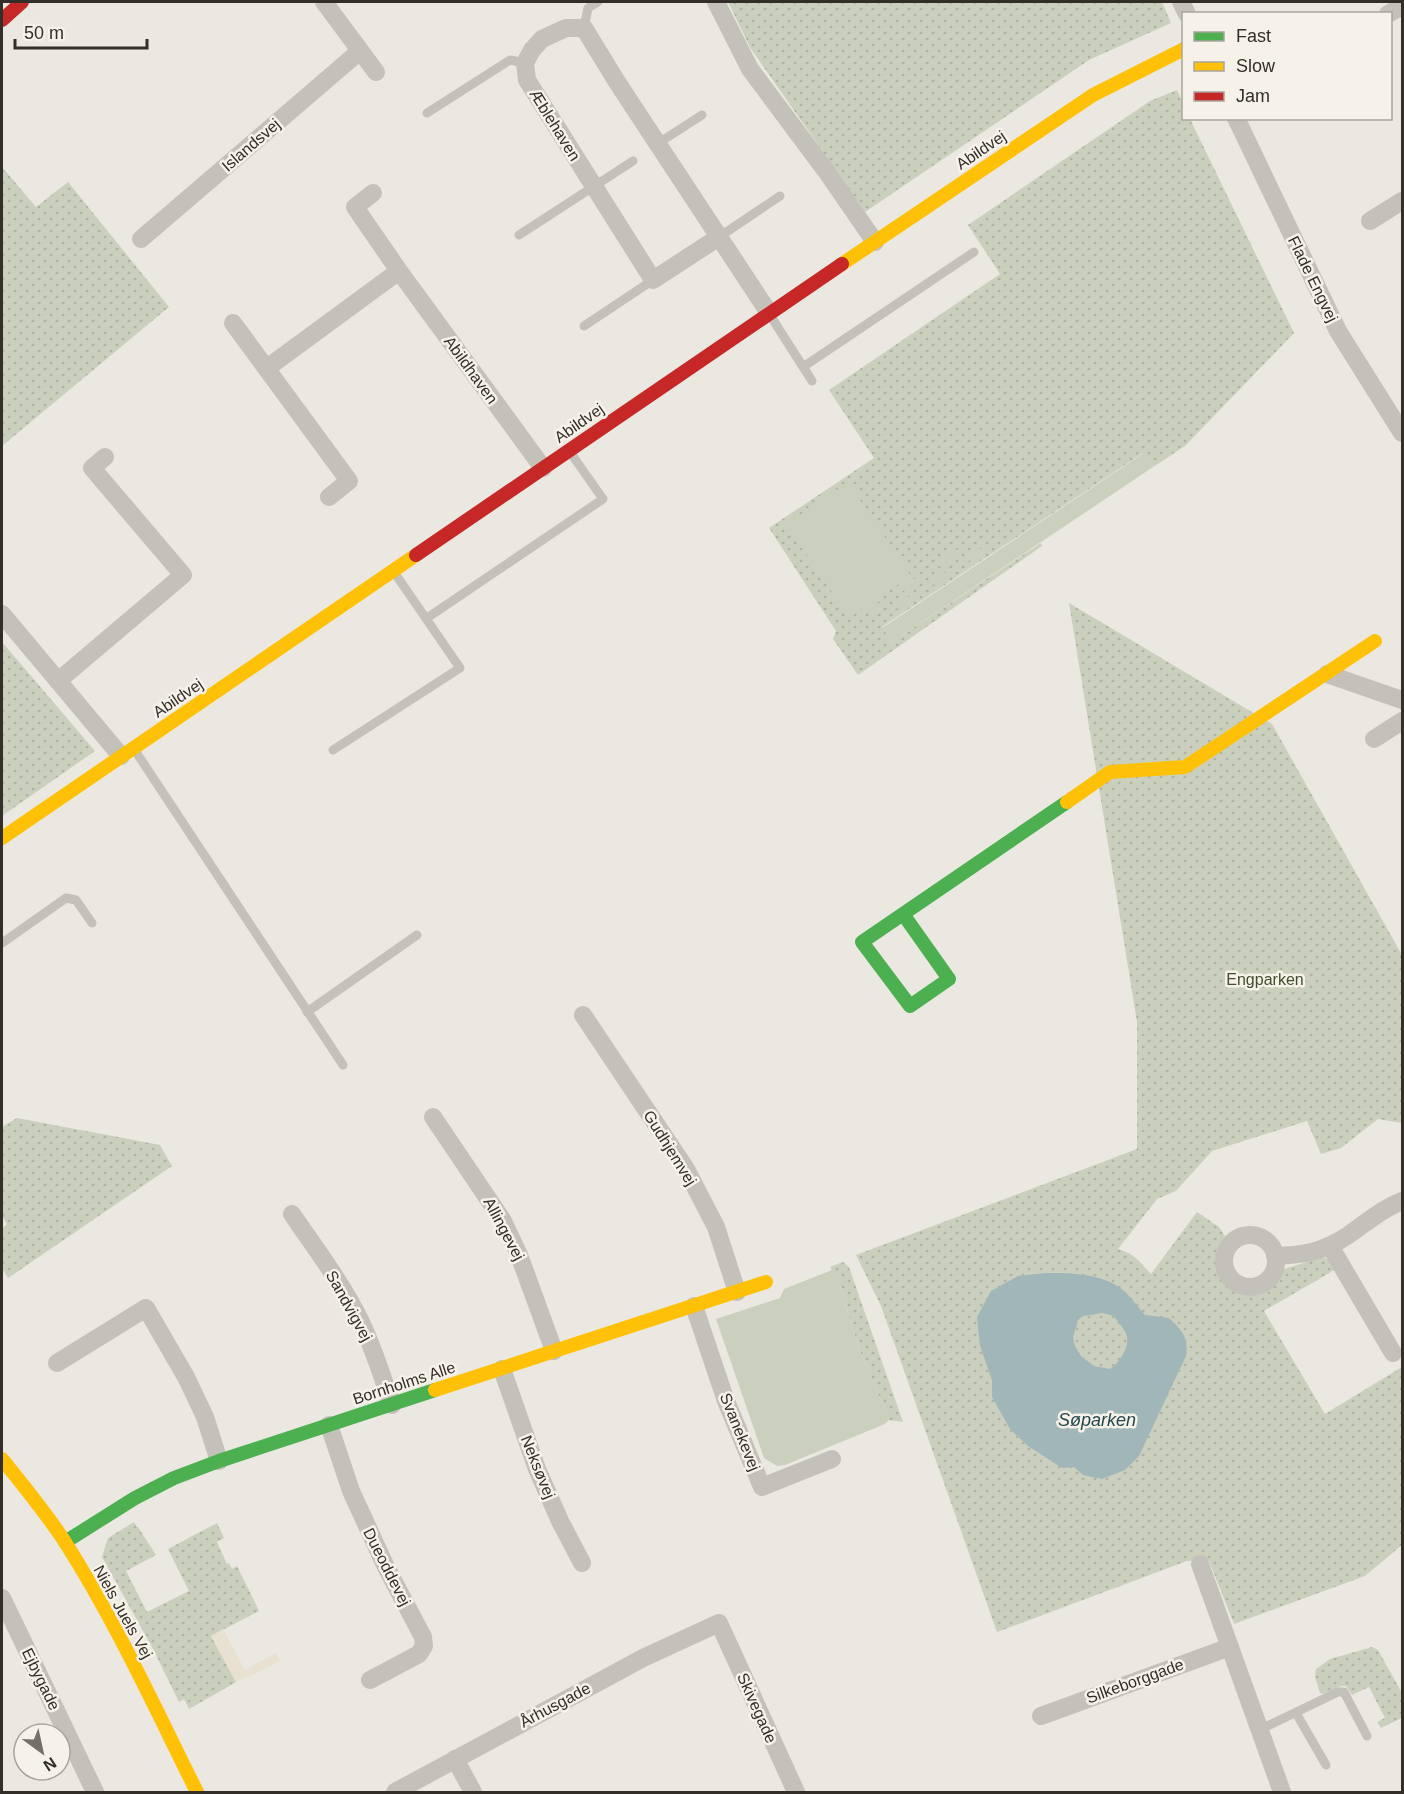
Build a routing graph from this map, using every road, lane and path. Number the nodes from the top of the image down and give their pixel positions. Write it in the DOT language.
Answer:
graph roads {
  1 [pos="22,2"];
  2 [pos="324,2"];
  3 [pos="597,2"];
  4 [pos="716,2"];
  5 [pos="2,20"];
  6 [pos="584,28"];
  7 [pos="1182,50"];
  8 [pos="360,51"];
  9 [pos="525,63"];
  10 [pos="376,72"];
  11 [pos="427,113"];
  12 [pos="702,115"];
  13 [pos="1237,120"];
  14 [pos="657,144"];
  15 [pos="633,161"];
  16 [pos="593,186"];
  17 [pos="374,193"];
  18 [pos="780,196"];
  19 [pos="1402,201"];
  20 [pos="1370,221"];
  21 [pos="519,235"];
  22 [pos="719,237"];
  23 [pos="141,239"];
  24 [pos="875,242"];
  25 [pos="974,252"];
  26 [pos="399,272"];
  27 [pos="653,280"];
  28 [pos="769,313"];
  29 [pos="233,323"];
  30 [pos="584,326"];
  31 [pos="802,367"];
  32 [pos="267,368"];
  33 [pos="812,381"];
  34 [pos="1402,433"];
  35 [pos="569,450"];
  36 [pos="105,457"];
  37 [pos="543,468"];
  38 [pos="329,496"];
  39 [pos="393,570"];
  40 [pos="2,614"];
  41 [pos="427,618"];
  42 [pos="1376,641"];
  43 [pos="1327,674"];
  44 [pos="58,681"];
  45 [pos="1402,700"];
  46 [pos="1402,721"];
  47 [pos="1374,739"];
  48 [pos="333,750"];
  49 [pos="127,752"];
  50 [pos="2,838"];
  51 [pos="903,914"];
  52 [pos="92,923"];
  53 [pos="417,935"];
  54 [pos="2,943"];
  55 [pos="307,1012"];
  56 [pos="583,1015"];
  57 [pos="343,1065"];
  58 [pos="433,1117"];
  59 [pos="1402,1201"];
  60 [pos="292,1214"];
  61 [pos="1330,1246"];
  62 [pos="1275,1256"];
  63 [pos="766,1282"];
  64 [pos="737,1292"];
  65 [pos="694,1306"];
  66 [pos="554,1352"];
  67 [pos="1393,1353"];
  68 [pos="57,1363"];
  69 [pos="502,1369"];
  70 [pos="392,1405"];
  71 [pos="329,1425"];
  72 [pos="2,1459"];
  73 [pos="832,1459"];
  74 [pos="219,1461"];
  75 [pos="65,1542"];
  76 [pos="582,1563"];
  77 [pos="1200,1563"];
  78 [pos="2,1598"];
  79 [pos="719,1623"];
  80 [pos="1230,1647"];
  81 [pos="370,1680"];
  82 [pos="1296,1713"];
  83 [pos="1041,1716"];
  84 [pos="1259,1730"];
  85 [pos="1368,1736"];
  86 [pos="455,1759"];
  87 [pos="1326,1765"];
  88 [pos="95,1792"];
  89 [pos="197,1792"];
  90 [pos="394,1792"];
  91 [pos="473,1792"];
  92 [pos="796,1792"];
  93 [pos="1282,1792"];
  1 -- 5 [label="street"];
  2 -- 8 [label="street"];
  3 -- 6 [label="lane"];
  4 -- 24 [label="street"];
  6 -- 9 [label="street"];
  6 -- 14 [label="street"];
  7 -- 24 [label="street, Abildvej"];
  8 -- 10 [label="street"];
  8 -- 23 [label="street, Islandsvej"];
  9 -- 11 [label="lane"];
  9 -- 16 [label="street, Æblehaven"];
  12 -- 14 [label="lane"];
  13 -- 34 [label="street, Flade Engvej"];
  14 -- 22 [label="street"];
  15 -- 16 [label="lane"];
  16 -- 21 [label="lane"];
  16 -- 27 [label="street, Æblehaven"];
  17 -- 26 [label="street, Abildhaven"];
  18 -- 22 [label="lane"];
  19 -- 20 [label="street"];
  22 -- 27 [label="street"];
  22 -- 28 [label="street"];
  24 -- 28 [label="street, Abildvej"];
  25 -- 31 [label="lane"];
  26 -- 32 [label="street"];
  26 -- 37 [label="street, Abildhaven"];
  27 -- 30 [label="lane"];
  28 -- 31 [label="lane"];
  28 -- 35 [label="street, Abildvej"];
  29 -- 32 [label="street"];
  31 -- 33 [label="lane"];
  32 -- 38 [label="street"];
  35 -- 37 [label="street, Abildvej"];
  35 -- 41 [label="lane"];
  36 -- 44 [label="street"];
  37 -- 39 [label="street, Abildvej"];
  39 -- 41 [label="lane"];
  39 -- 49 [label="street, Abildvej"];
  40 -- 44 [label="street"];
  41 -- 48 [label="lane"];
  42 -- 43 [label="street"];
  43 -- 45 [label="street"];
  43 -- 51 [label="street"];
  44 -- 49 [label="street"];
  46 -- 47 [label="street"];
  49 -- 50 [label="street, Abildvej"];
  49 -- 55 [label="lane"];
  51 -- 51 [label="street"];
  52 -- 54 [label="lane"];
  53 -- 55 [label="lane"];
  55 -- 57 [label="lane"];
  56 -- 64 [label="street, Gudhjemvej"];
  58 -- 66 [label="street, Allingevej"];
  59 -- 61 [label="street"];
  60 -- 70 [label="street, Sandvigvej"];
  61 -- 62 [label="street"];
  61 -- 67 [label="street"];
  63 -- 64 [label="street, Bornholms Alle"];
  64 -- 65 [label="street, Bornholms Alle"];
  65 -- 66 [label="street, Bornholms Alle"];
  65 -- 73 [label="street, Svanekevej"];
  66 -- 69 [label="street, Bornholms Alle"];
  68 -- 74 [label="street"];
  69 -- 70 [label="street, Bornholms Alle"];
  69 -- 76 [label="street, Neksøvej"];
  70 -- 71 [label="street, Bornholms Alle"];
  71 -- 74 [label="street, Bornholms Alle"];
  71 -- 81 [label="street, Dueoddevej"];
  72 -- 75 [label="street, Niels Juels Vej"];
  74 -- 75 [label="street, Bornholms Alle"];
  75 -- 89 [label="street, Niels Juels Vej"];
  77 -- 80 [label="street"];
  78 -- 88 [label="street, Ejbygade"];
  79 -- 86 [label="street, Århusgade"];
  79 -- 92 [label="street, Skivegade"];
  80 -- 83 [label="street, Silkeborggade"];
  80 -- 84 [label="street"];
  82 -- 84 [label="lane"];
  82 -- 85 [label="lane"];
  82 -- 87 [label="lane"];
  84 -- 93 [label="street"];
  86 -- 90 [label="street, Århusgade"];
  86 -- 91 [label="street"];
}
